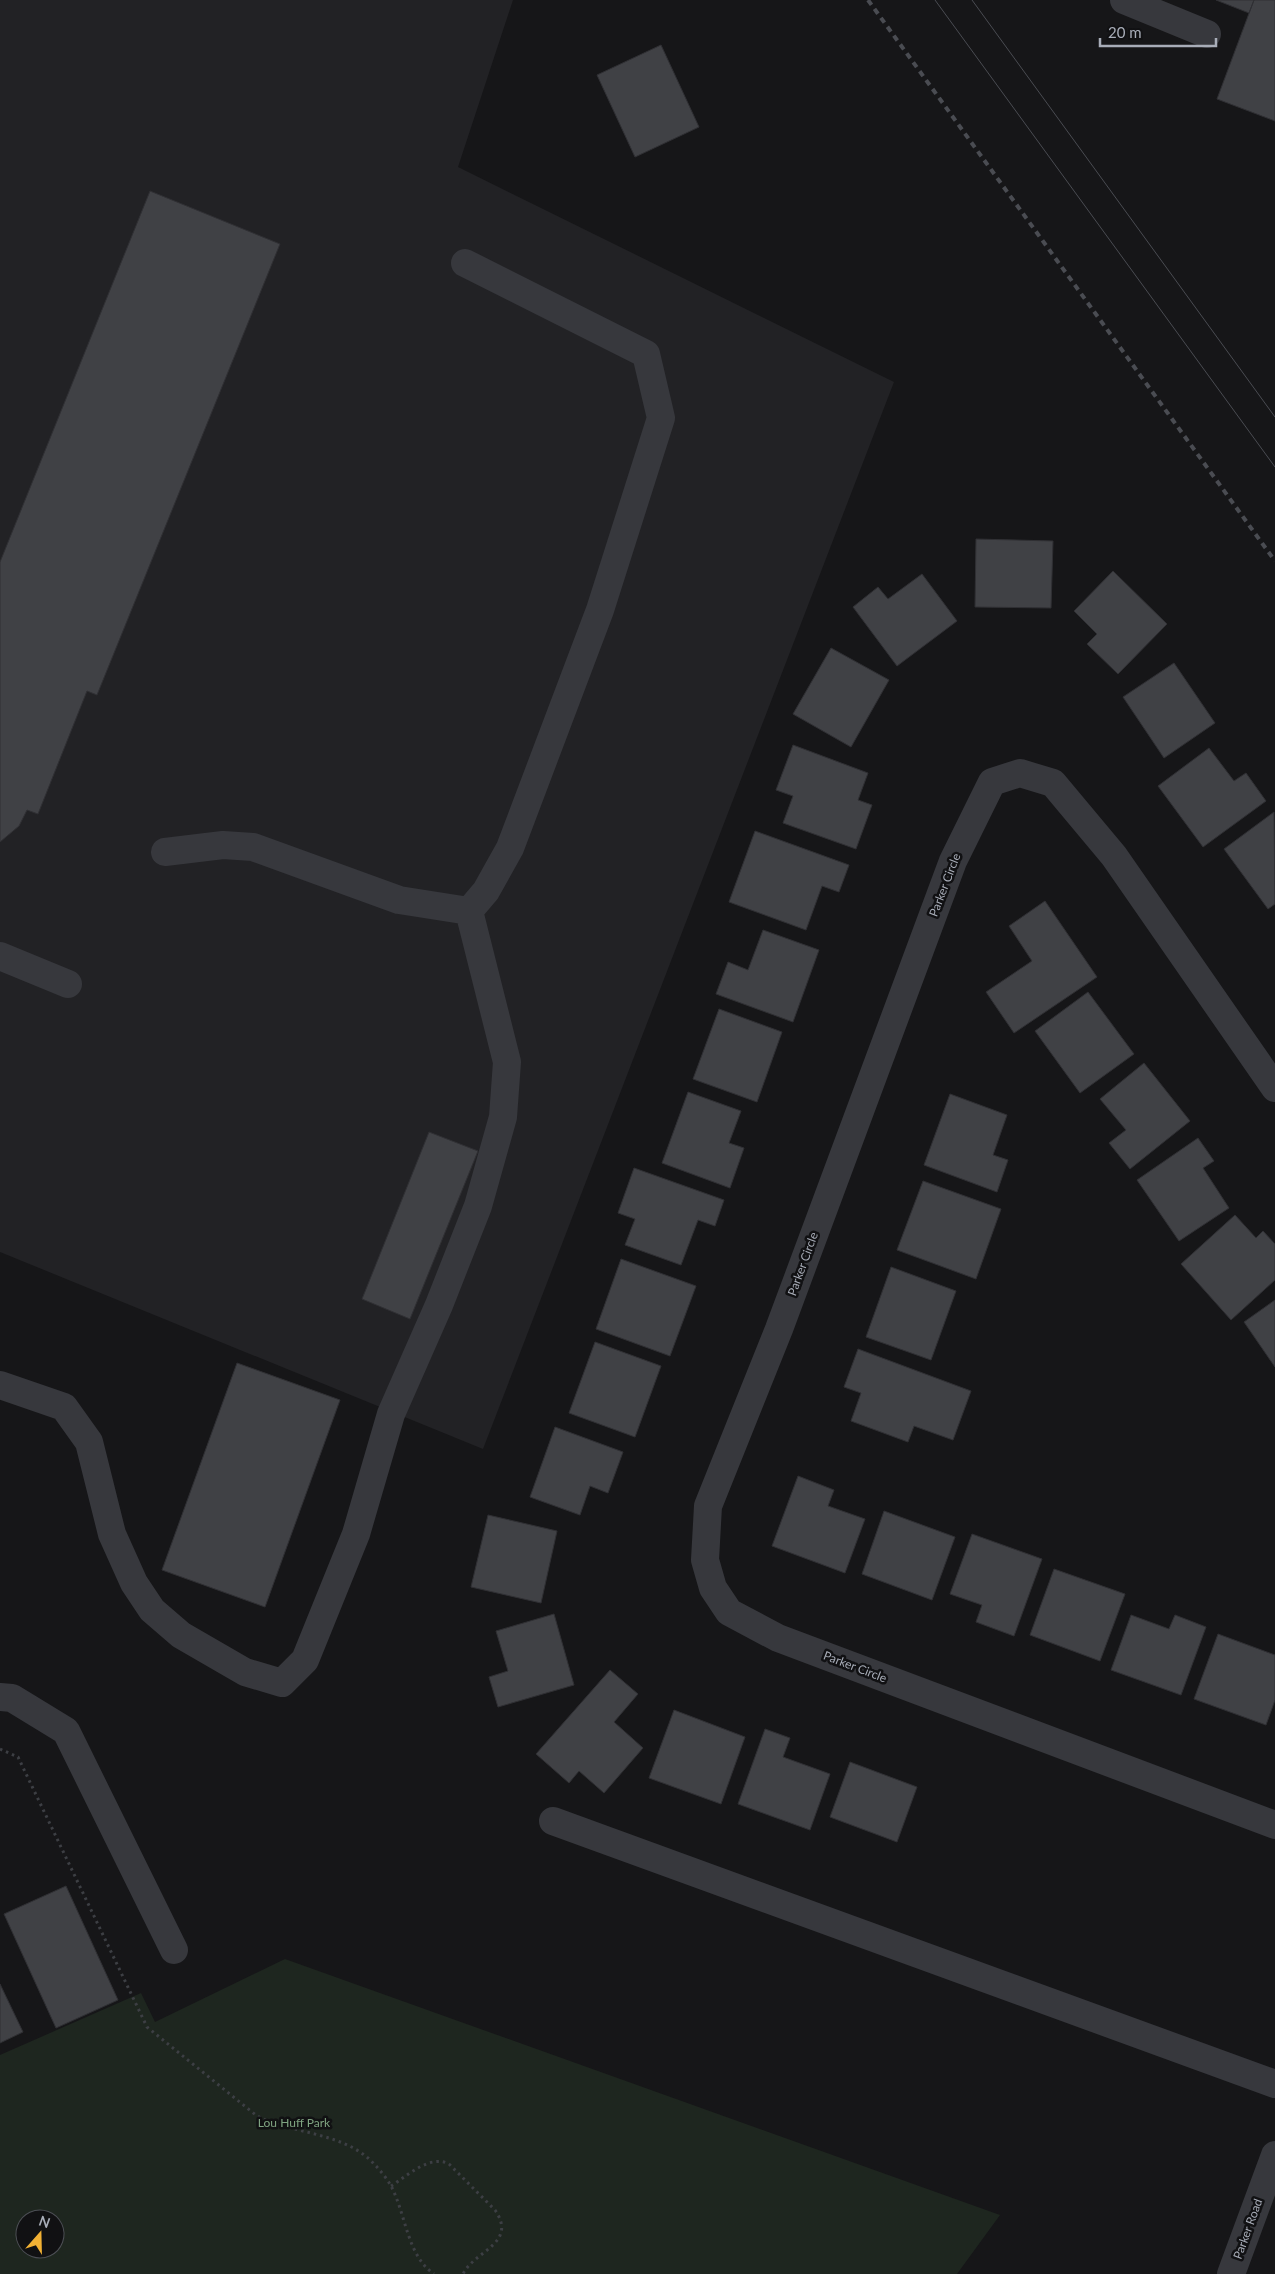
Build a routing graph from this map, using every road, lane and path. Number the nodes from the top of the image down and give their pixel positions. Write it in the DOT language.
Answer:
graph roads {
  1 [pos="1124,0"];
  2 [pos="1207,34"];
  3 [pos="465,263"];
  4 [pos="164,852"];
  5 [pos="469,911"];
  6 [pos="0,956"];
  7 [pos="68,984"];
  8 [pos="1275,1088"];
  9 [pos="0,1385"];
  10 [pos="0,1697"];
  11 [pos="0,1749"];
  12 [pos="552,1821"];
  13 [pos="1275,1825"];
  14 [pos="174,1950"];
  15 [pos="1275,2084"];
  16 [pos="1275,2155"];
  17 [pos="391,2186"];
  18 [pos="434,2274"];
  19 [pos="463,2274"];
  20 [pos="1231,2274"];
  1 -- 2 [label="street"];
  3 -- 5 [label="street"];
  4 -- 5 [label="street"];
  5 -- 9 [label="street"];
  6 -- 7 [label="street"];
  8 -- 13 [label="street, Parker Circle"];
  10 -- 14 [label="street"];
  11 -- 17 [label="path"];
  12 -- 15 [label="street"];
  16 -- 20 [label="street, Parker Road"];
  17 -- 18 [label="path"];
  17 -- 19 [label="path"];
}
